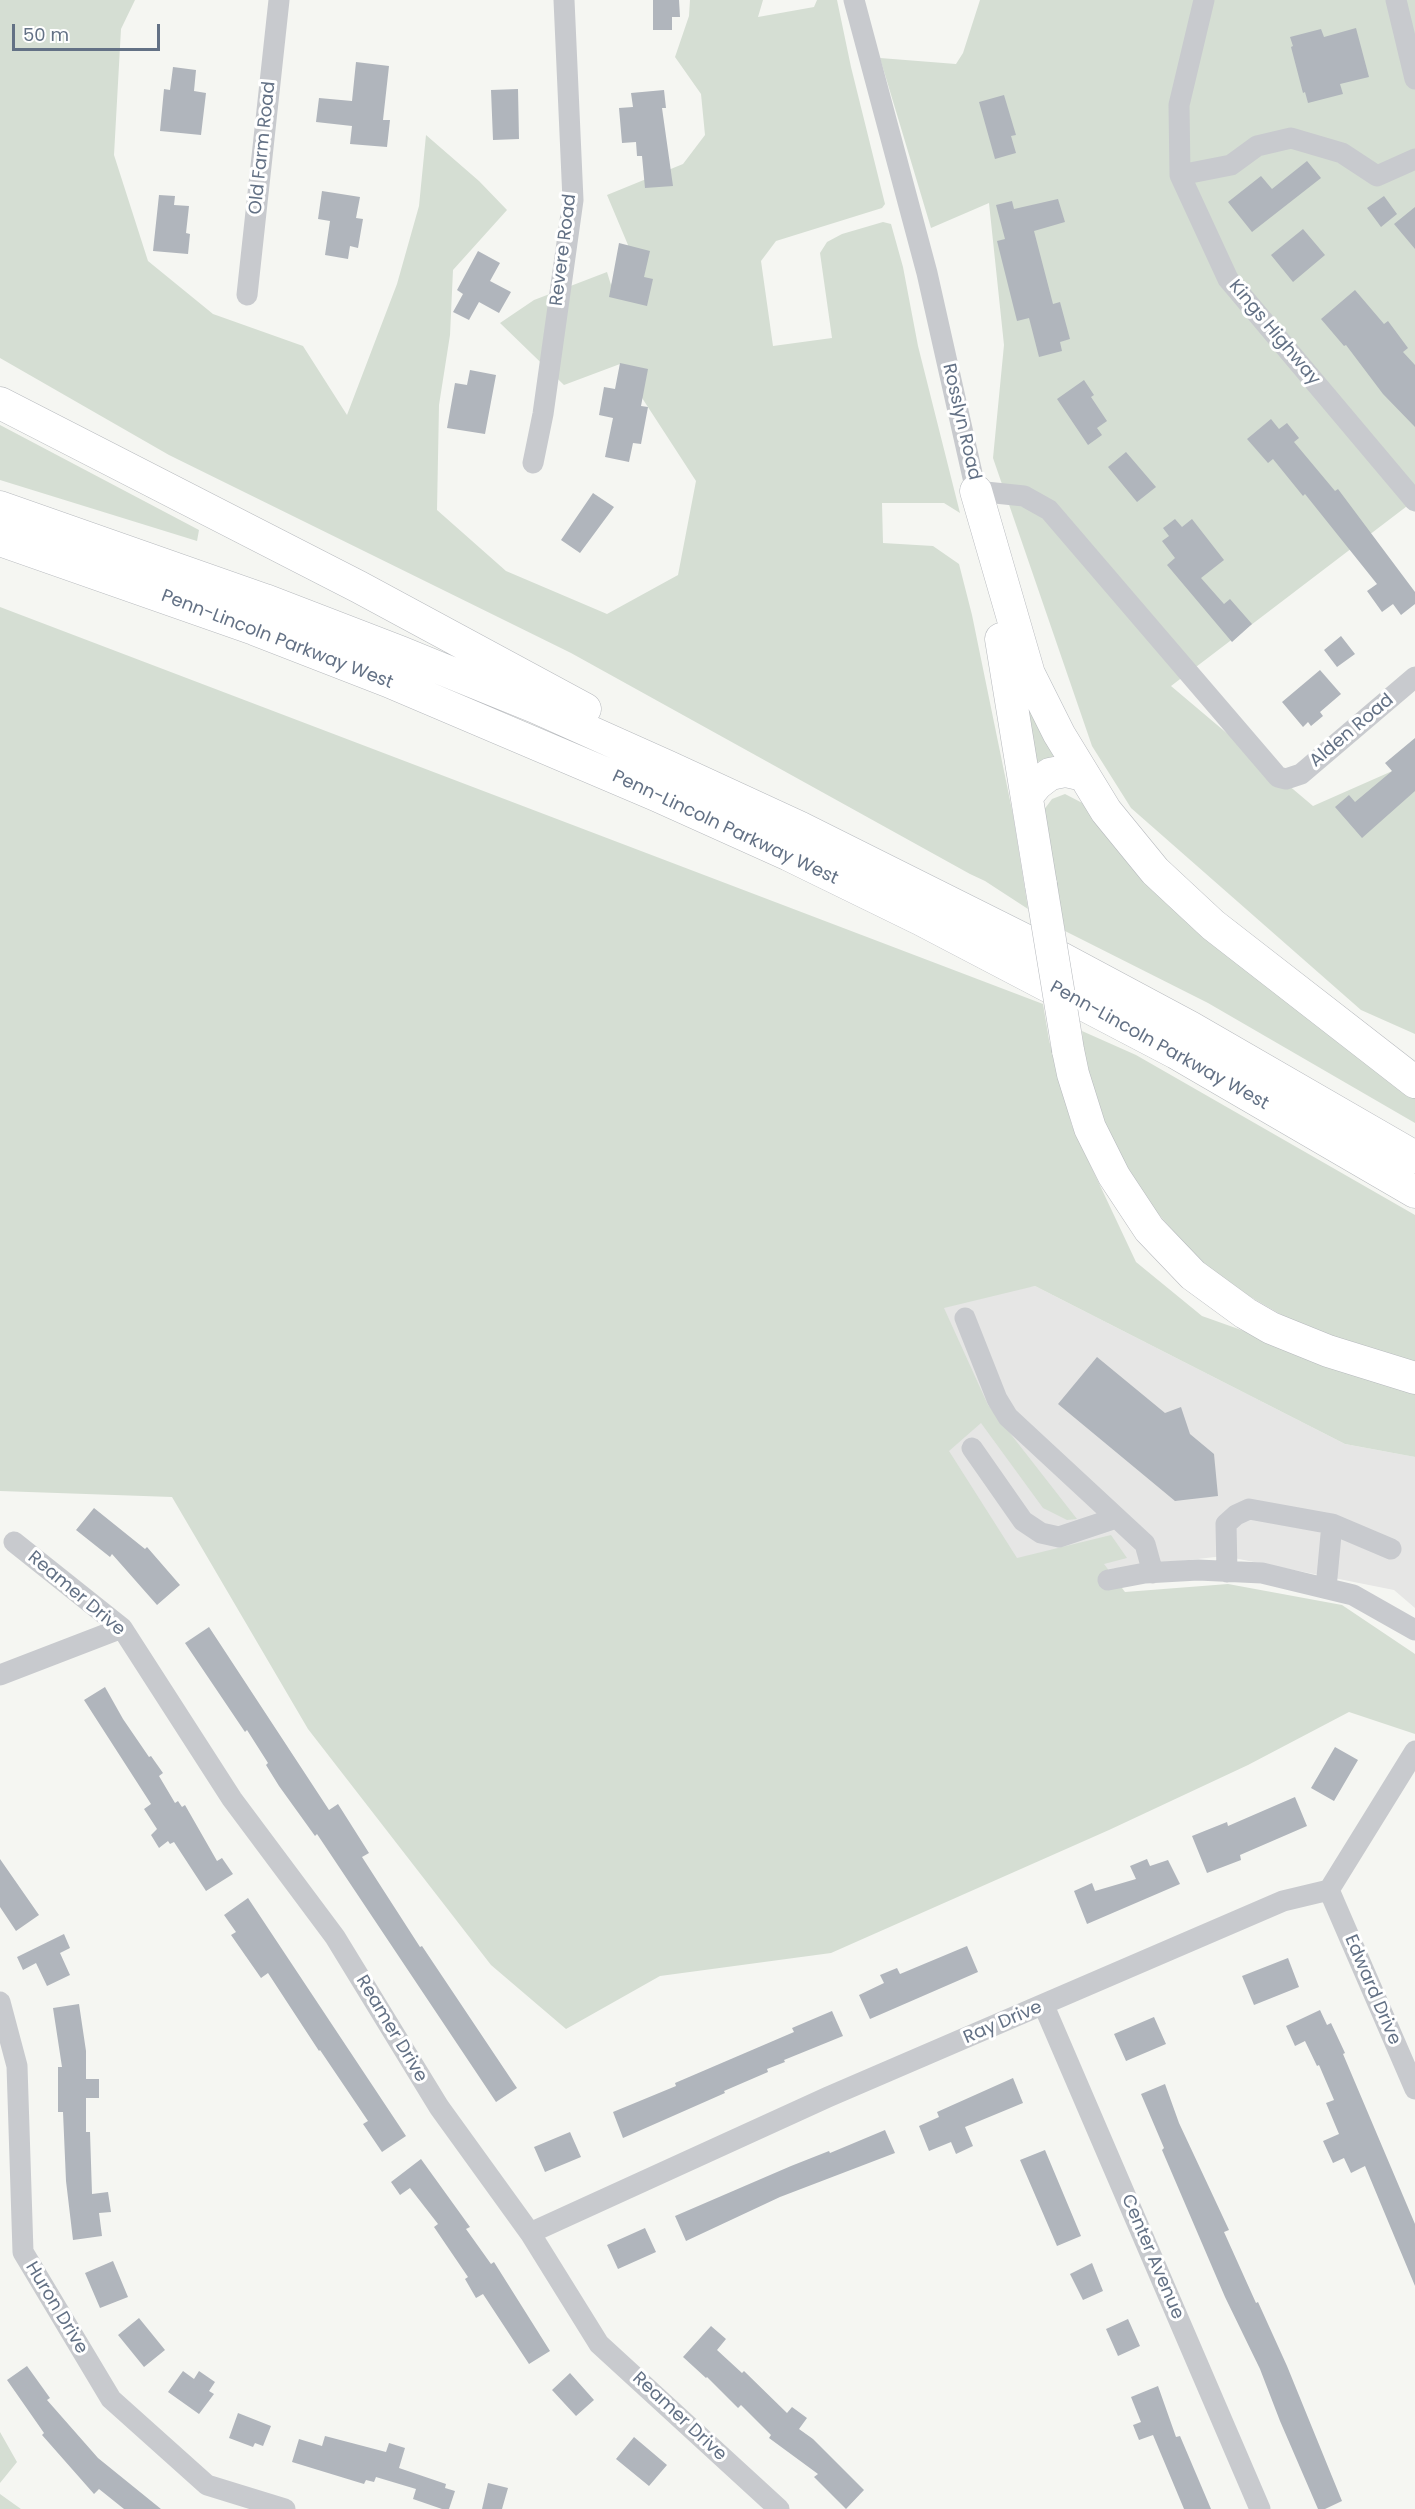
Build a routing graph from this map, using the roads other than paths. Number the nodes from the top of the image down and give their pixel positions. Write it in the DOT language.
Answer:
graph roads {
  1 [pos="279,0"];
  2 [pos="564,0"];
  3 [pos="854,0"];
  4 [pos="1204,0"];
  5 [pos="1396,0"];
  6 [pos="1415,79"];
  7 [pos="1415,159"];
  8 [pos="1180,175"];
  9 [pos="247,295"];
  10 [pos="0,402"];
  11 [pos="533,463"];
  12 [pos="976,490"];
  13 [pos="1415,501"];
  14 [pos="0,507"];
  15 [pos="0,540"];
  16 [pos="1415,677"];
  17 [pos="1083,775"];
  18 [pos="1286,779"];
  19 [pos="1027,796"];
  20 [pos="801,828"];
  21 [pos="1415,1082"];
  22 [pos="1415,1157"];
  23 [pos="1415,1192"];
  24 [pos="965,1318"];
  25 [pos="1415,1378"];
  26 [pos="972,1448"];
  27 [pos="1116,1518"];
  28 [pos="1332,1524"];
  29 [pos="14,1542"];
  30 [pos="1391,1549"];
  31 [pos="1227,1572"];
  32 [pos="1153,1573"];
  33 [pos="1108,1580"];
  34 [pos="1326,1588"];
  35 [pos="122,1628"];
  36 [pos="1415,1630"];
  37 [pos="0,1675"];
  38 [pos="1415,1751"];
  39 [pos="1329,1890"];
  40 [pos="0,2002"];
  41 [pos="1044,2006"];
  42 [pos="1415,2089"];
  43 [pos="530,2233"];
  44 [pos="766,2505"];
  45 [pos="285,2509"];
  46 [pos="1260,2509"];
  1 -- 9 [label="street, Old Farm Road"];
  2 -- 11 [label="street, Revere Road"];
  3 -- 12 [label="street, Rosslyn Road"];
  4 -- 8 [label="street, Kings Highway"];
  5 -- 6 [label="street"];
  7 -- 8 [label="street"];
  8 -- 13 [label="street, Kings Highway"];
  10 -- 20 [label="highway"];
  12 -- 17 [label="highway"];
  12 -- 18 [label="street, Rosslyn Road"];
  12 -- 19 [label="highway"];
  14 -- 20 [label="highway, Penn-Lincoln Parkway West"];
  15 -- 23 [label="highway, Penn-Lincoln Parkway West"];
  16 -- 18 [label="street, Alden Road"];
  17 -- 19 [label="highway"];
  17 -- 21 [label="highway"];
  19 -- 25 [label="highway, bridge"];
  20 -- 22 [label="highway, Penn-Lincoln Parkway West"];
  24 -- 27 [label="street"];
  26 -- 27 [label="street"];
  27 -- 32 [label="street"];
  28 -- 30 [label="street"];
  28 -- 31 [label="street"];
  28 -- 34 [label="street"];
  29 -- 35 [label="street, Reamer Drive"];
  31 -- 32 [label="street"];
  31 -- 34 [label="street"];
  32 -- 33 [label="street"];
  34 -- 36 [label="street"];
  35 -- 37 [label="street"];
  35 -- 43 [label="street, Reamer Drive"];
  38 -- 39 [label="street"];
  39 -- 41 [label="street, Ray Drive"];
  39 -- 42 [label="street, Edward Drive"];
  40 -- 45 [label="street, Huron Drive"];
  41 -- 43 [label="street, Ray Drive"];
  41 -- 46 [label="street, Center Avenue"];
  43 -- 44 [label="street, Reamer Drive"];
}
